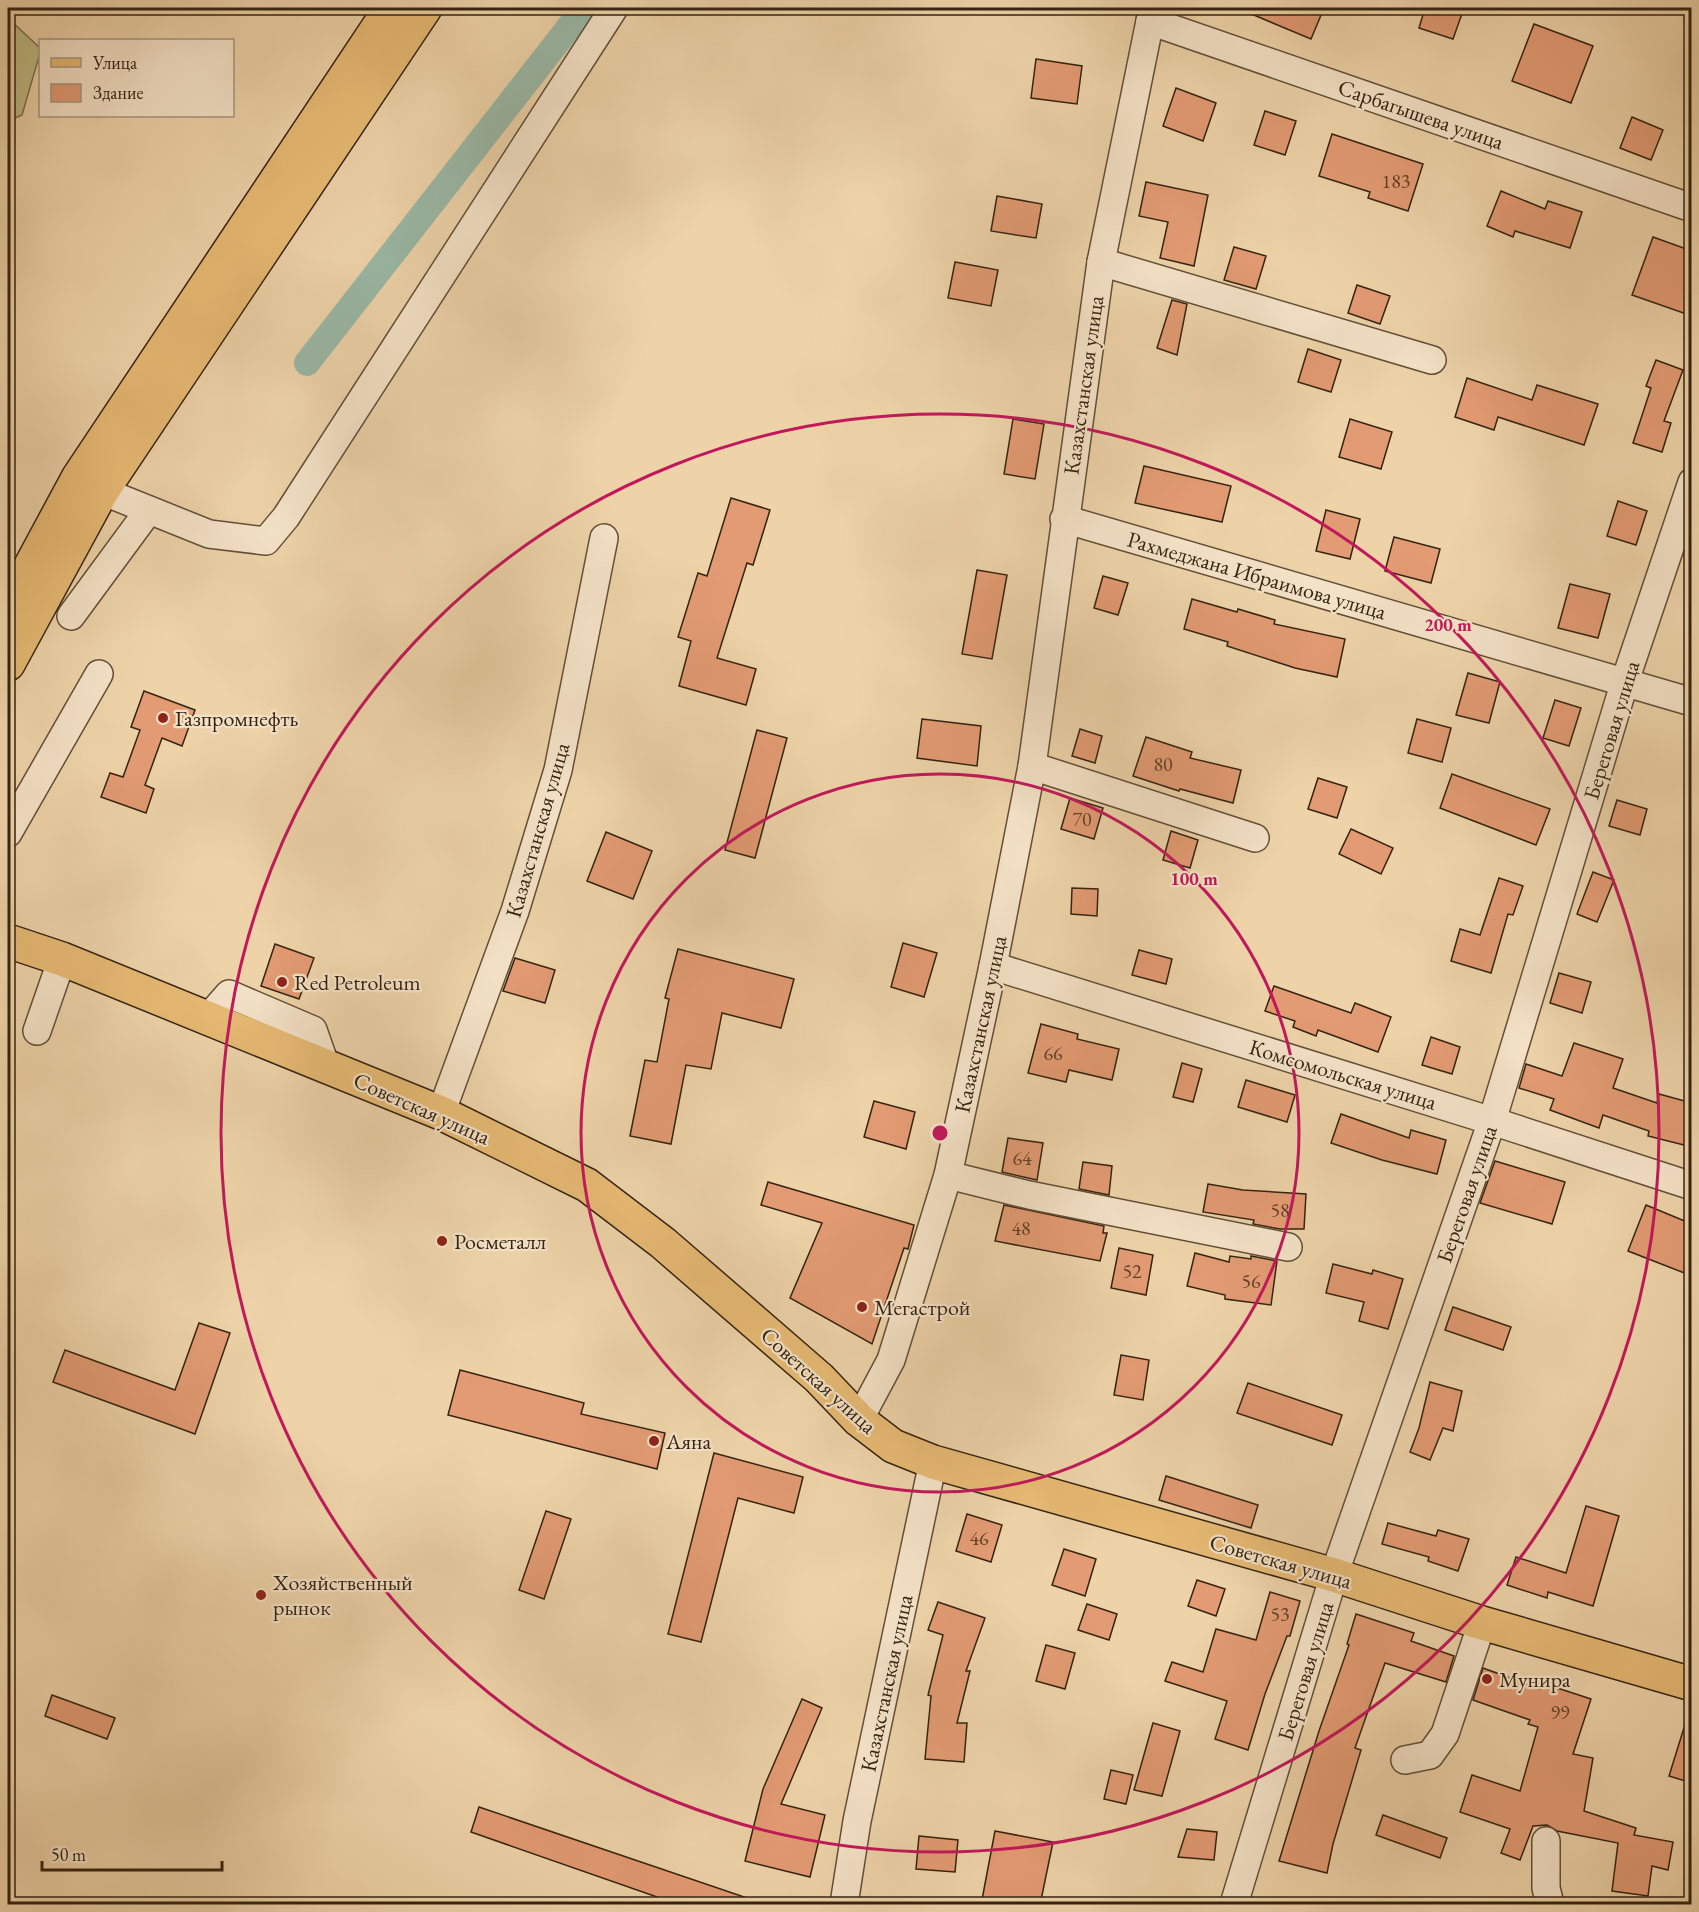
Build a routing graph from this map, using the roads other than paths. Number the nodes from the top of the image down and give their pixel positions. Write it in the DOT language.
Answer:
graph roads {
  1 [pos="391,8"];
  2 [pos="425,8"];
  3 [pos="614,8"];
  4 [pos="1153,14"];
  5 [pos="1692,208"];
  6 [pos="1101,262"];
  7 [pos="1432,360"];
  8 [pos="1692,482"];
  9 [pos="102,491"];
  10 [pos="149,510"];
  11 [pos="1064,519"];
  12 [pos="604,538"];
  13 [pos="8,608"];
  14 [pos="71,616"];
  15 [pos="8,664"];
  16 [pos="99,674"];
  17 [pos="1625,681"];
  18 [pos="1692,702"];
  19 [pos="1032,766"];
  20 [pos="8,833"];
  21 [pos="1255,838"];
  22 [pos="8,941"];
  23 [pos="62,959"];
  24 [pos="993,966"];
  25 [pos="37,1031"];
  26 [pos="441,1113"];
  27 [pos="1492,1121"];
  28 [pos="948,1176"];
  29 [pos="1692,1186"];
  30 [pos="1288,1247"];
  31 [pos="859,1420"];
  32 [pos="933,1462"];
  33 [pos="1334,1575"];
  34 [pos="1482,1623"];
  35 [pos="1692,1684"];
  36 [pos="1405,1760"];
  37 [pos="1546,1841"];
  38 [pos="844,1905"];
  39 [pos="1234,1905"];
  40 [pos="1550,1905"];
  1 -- 13 [label="main road"];
  2 -- 9 [label="main road"];
  3 -- 10 [label="street"];
  4 -- 5 [label="street, Сарбагышева улица"];
  4 -- 6 [label="street, Казахстанская улица"];
  6 -- 7 [label="street"];
  6 -- 11 [label="street, Казахстанская улица"];
  8 -- 17 [label="street, Береговая улица"];
  9 -- 10 [label="street"];
  9 -- 15 [label="main road"];
  10 -- 14 [label="street"];
  11 -- 17 [label="street, Рахмеджана Ибраимова улица"];
  11 -- 19 [label="street, Казахстанская улица"];
  12 -- 26 [label="street, Казахстанская улица"];
  16 -- 20 [label="street"];
  17 -- 18 [label="street, Рахмеджана Ибраимова улица"];
  17 -- 27 [label="street, Береговая улица"];
  19 -- 21 [label="street"];
  19 -- 24 [label="street, Казахстанская улица"];
  22 -- 23 [label="main road, Советская улица"];
  23 -- 25 [label="street"];
  23 -- 26 [label="main road, Советская улица"];
  24 -- 27 [label="street, Комсомольская улица"];
  24 -- 28 [label="street, Казахстанская улица"];
  26 -- 31 [label="main road, Советская улица"];
  27 -- 29 [label="street, Комсомольская улица"];
  27 -- 33 [label="street, Береговая улица"];
  28 -- 30 [label="street"];
  28 -- 31 [label="street, Казахстанская улица"];
  31 -- 32 [label="main road, Советская улица"];
  32 -- 33 [label="main road, Советская улица"];
  32 -- 38 [label="street, Казахстанская улица"];
  33 -- 34 [label="main road, Советская улица"];
  33 -- 39 [label="street, Береговая улица"];
  34 -- 35 [label="main road, Советская улица"];
  34 -- 36 [label="street"];
  37 -- 40 [label="street"];
}
